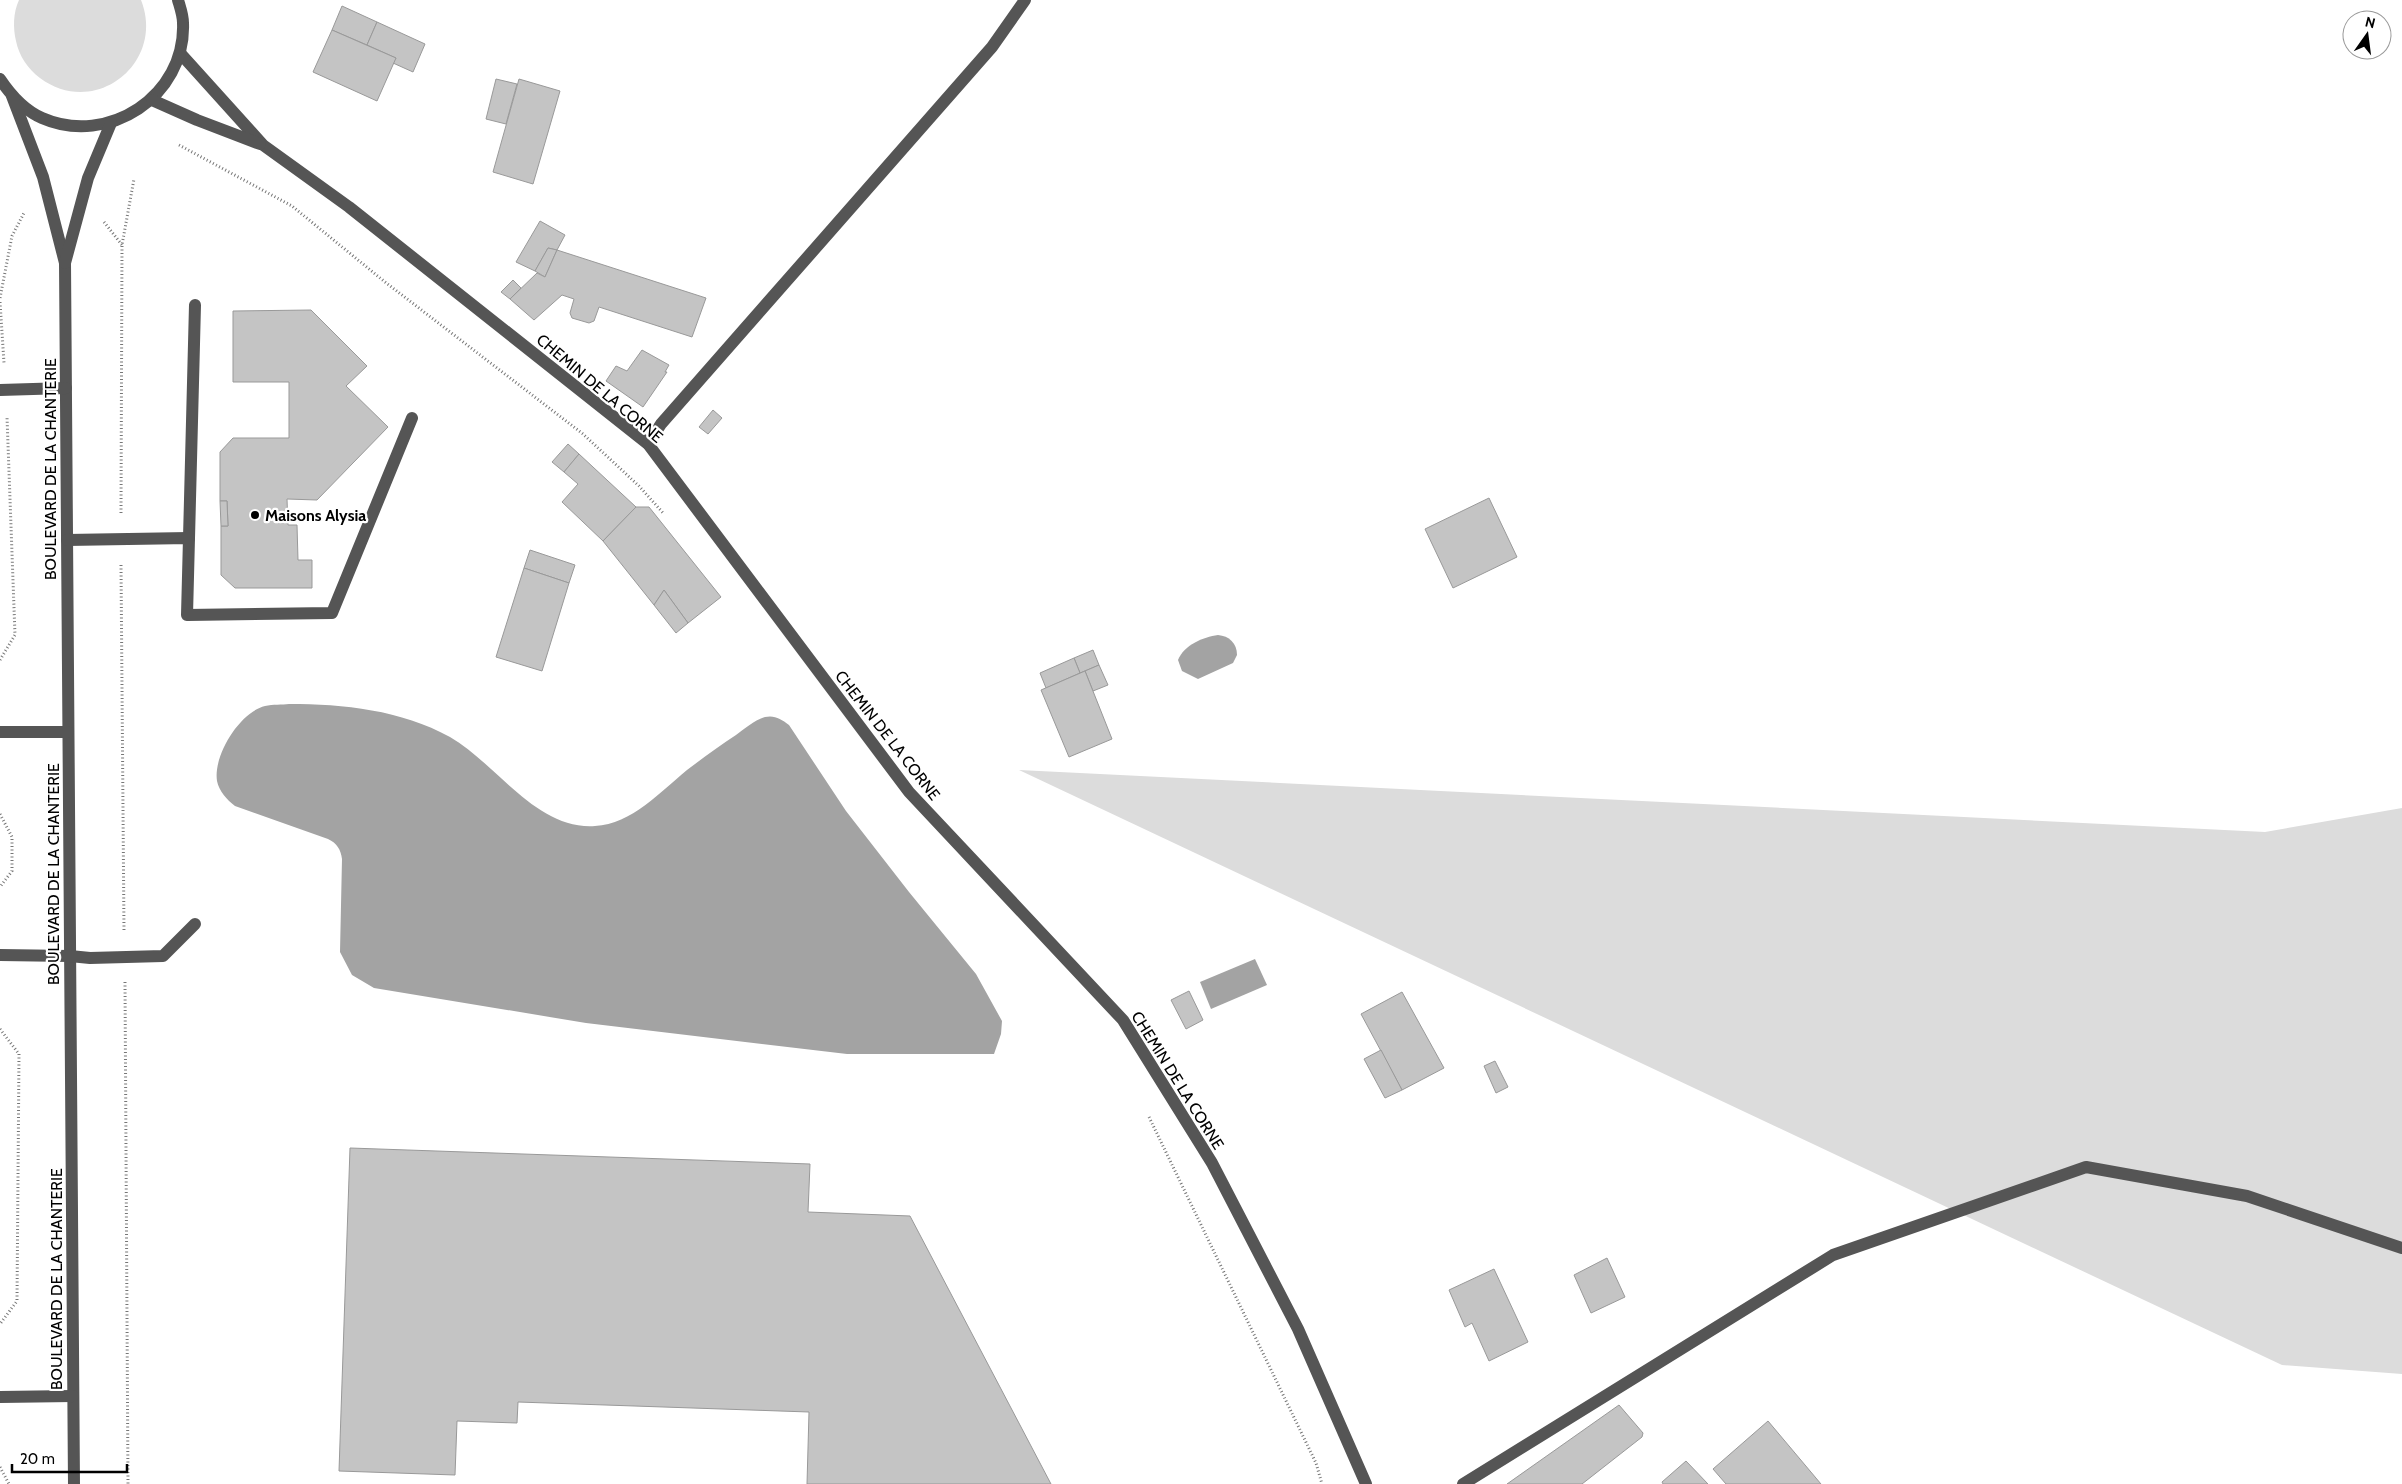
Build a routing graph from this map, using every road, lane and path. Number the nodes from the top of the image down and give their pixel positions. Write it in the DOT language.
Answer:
graph roads {
  1 [pos="178,0"];
  2 [pos="1024,0"];
  3 [pos="180,53"];
  4 [pos="0,79"];
  5 [pos="12,96"];
  6 [pos="152,100"];
  7 [pos="111,123"];
  8 [pos="179,145"];
  9 [pos="262,145"];
  10 [pos="43,177"];
  11 [pos="134,179"];
  12 [pos="65,263"];
  13 [pos="0,300"];
  14 [pos="195,305"];
  15 [pos="66,388"];
  16 [pos="3,390"];
  17 [pos="412,418"];
  18 [pos="648,444"];
  19 [pos="670,521"];
  20 [pos="189,538"];
  21 [pos="67,540"];
  22 [pos="121,540"];
  23 [pos="0,660"];
  24 [pos="0,732"];
  25 [pos="68,732"];
  26 [pos="0,814"];
  27 [pos="0,887"];
  28 [pos="195,924"];
  29 [pos="0,956"];
  30 [pos="70,956"];
  31 [pos="125,956"];
  32 [pos="0,1030"];
  33 [pos="1146,1111"];
  34 [pos="2402,1248"];
  35 [pos="0,1324"];
  36 [pos="73,1396"];
  37 [pos="0,1397"];
  38 [pos="0,1467"];
  39 [pos="9,1484"];
  40 [pos="74,1484"];
  41 [pos="128,1484"];
  42 [pos="1322,1484"];
  43 [pos="1366,1484"];
  44 [pos="1463,1484"];
  1 -- 3 [label="street"];
  2 -- 18 [label="street"];
  3 -- 6 [label="street"];
  3 -- 9 [label="street, CHEMIN DE LA CORNE"];
  4 -- 5 [label="street"];
  5 -- 7 [label="street"];
  5 -- 10 [label="street, BOULEVARD DE LA CHANTERIE"];
  6 -- 7 [label="street"];
  6 -- 9 [label="street, CHEMIN DE LA CORNE"];
  7 -- 12 [label="street, BOULEVARD DE LA CHANTERIE"];
  8 -- 19 [label="path"];
  9 -- 18 [label="street, CHEMIN DE LA CORNE"];
  10 -- 12 [label="street, BOULEVARD DE LA CHANTERIE"];
  10 -- 13 [label="path"];
  11 -- 22 [label="path"];
  12 -- 15 [label="street, BOULEVARD DE LA CHANTERIE"];
  13 -- 16 [label="path"];
  14 -- 20 [label="street"];
  15 -- 16 [label="street"];
  15 -- 21 [label="street, BOULEVARD DE LA CHANTERIE"];
  16 -- 23 [label="path"];
  17 -- 20 [label="street"];
  18 -- 43 [label="street, CHEMIN DE LA CORNE"];
  20 -- 22 [label="street"];
  21 -- 22 [label="street"];
  21 -- 25 [label="street, BOULEVARD DE LA CHANTERIE"];
  22 -- 31 [label="path"];
  24 -- 25 [label="street"];
  25 -- 30 [label="street, BOULEVARD DE LA CHANTERIE"];
  26 -- 27 [label="path"];
  28 -- 31 [label="street"];
  29 -- 30 [label="street"];
  30 -- 31 [label="street"];
  30 -- 36 [label="street, BOULEVARD DE LA CHANTERIE"];
  31 -- 41 [label="path"];
  32 -- 35 [label="path"];
  33 -- 42 [label="path"];
  34 -- 44 [label="street"];
  36 -- 37 [label="street"];
  36 -- 40 [label="street, BOULEVARD DE LA CHANTERIE"];
  38 -- 39 [label="path"];
}
